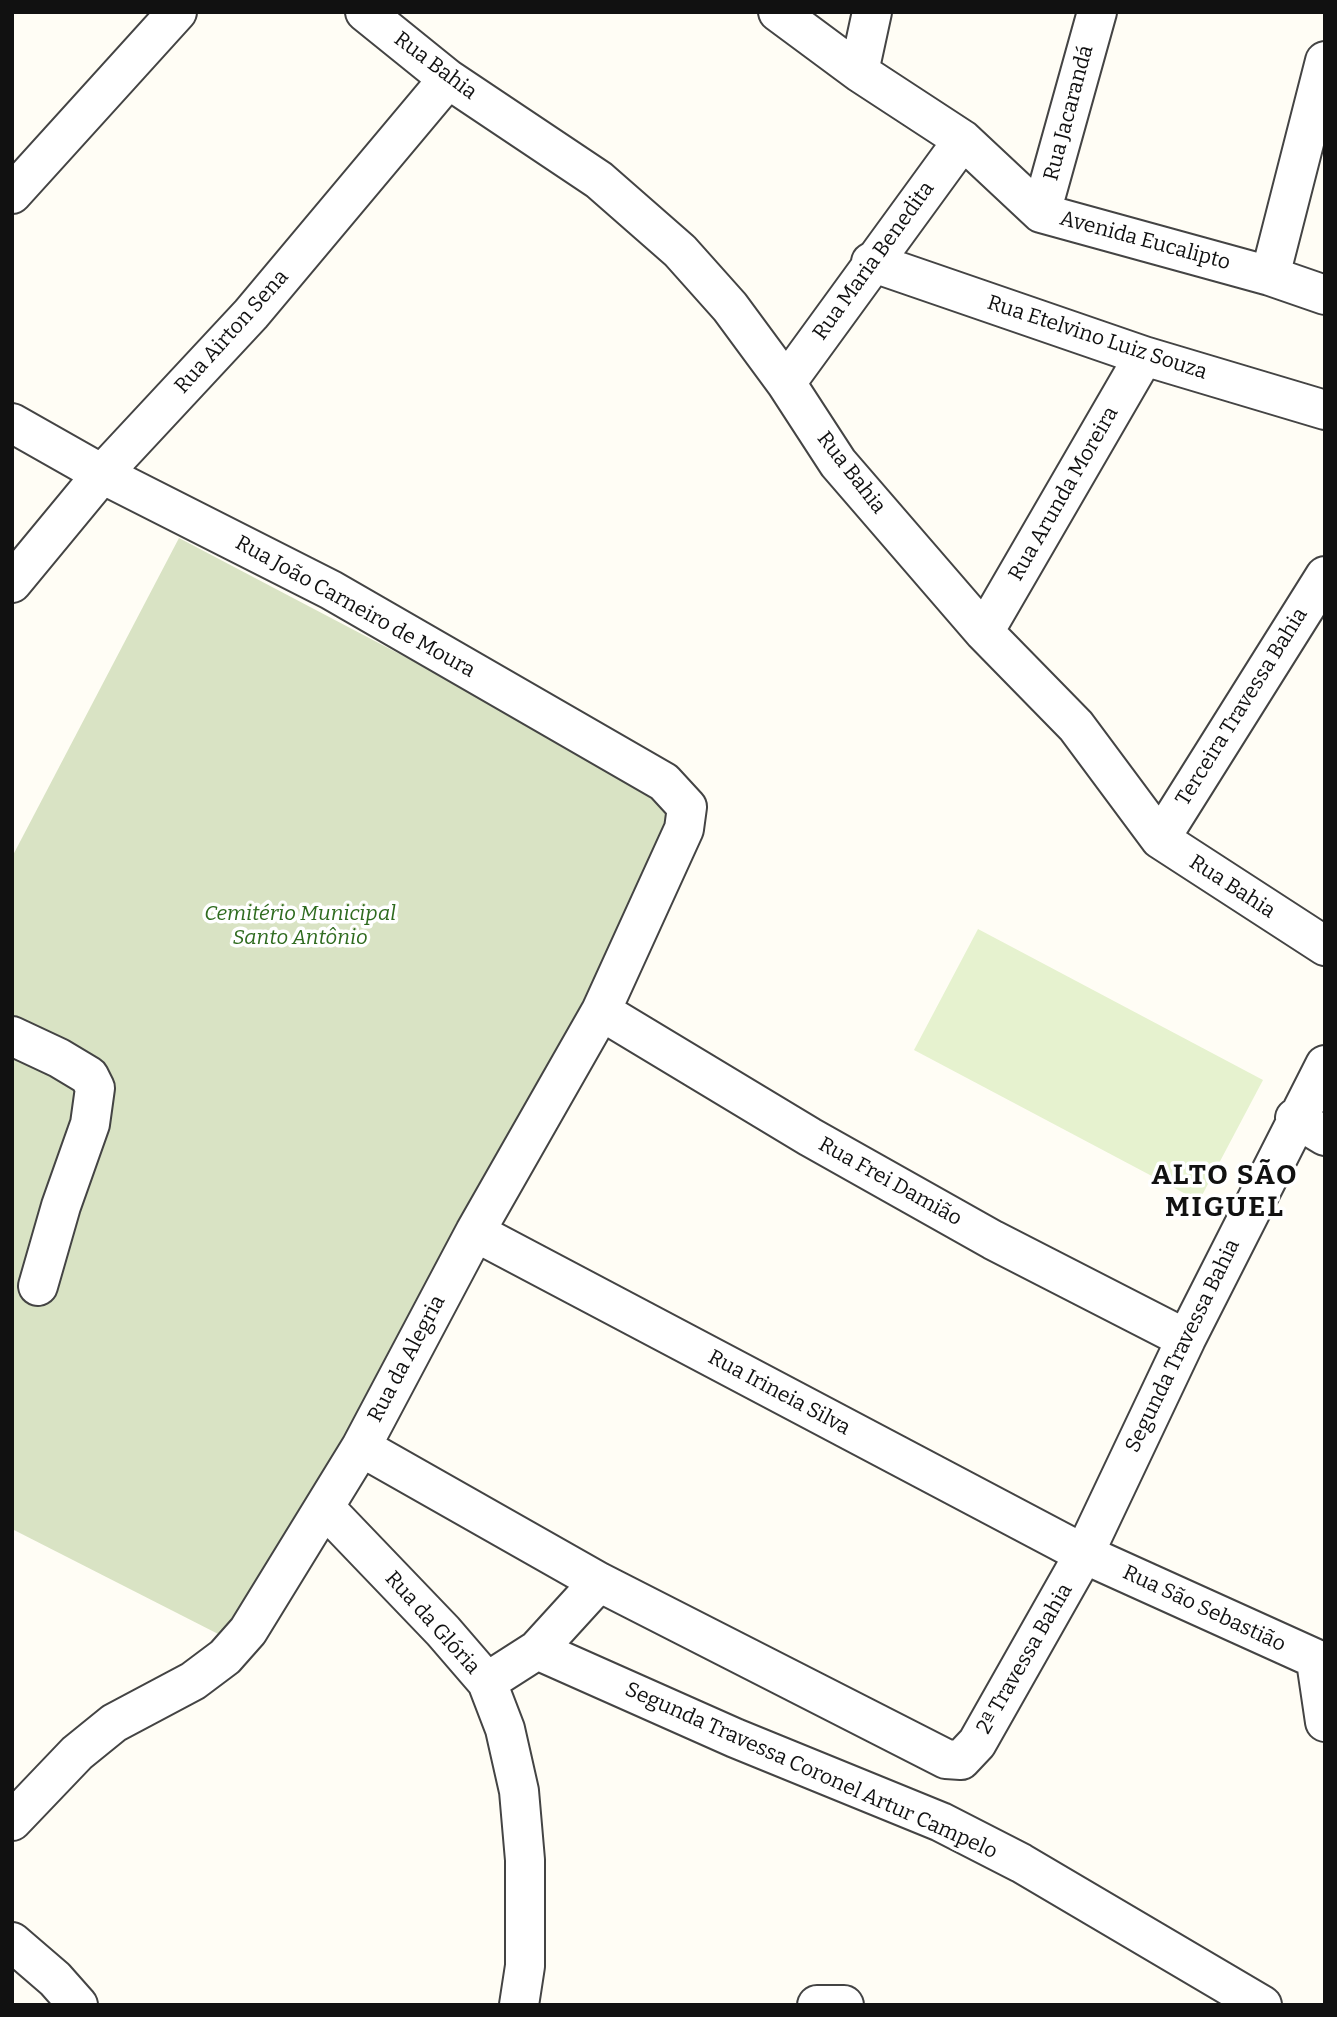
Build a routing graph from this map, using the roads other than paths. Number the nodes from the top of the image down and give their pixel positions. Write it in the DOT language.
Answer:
graph roads {
  1 [pos="177,12"];
  2 [pos="365,12"];
  3 [pos="778,12"];
  4 [pos="872,12"];
  5 [pos="1097,12"];
  6 [pos="1325,61"];
  7 [pos="859,72"];
  8 [pos="448,79"];
  9 [pos="963,140"];
  10 [pos="12,194"];
  11 [pos="1041,213"];
  12 [pos="871,262"];
  13 [pos="1270,276"];
  14 [pos="1325,295"];
  15 [pos="1144,356"];
  16 [pos="786,383"];
  17 [pos="1325,410"];
  18 [pos="12,423"];
  19 [pos="102,474"];
  20 [pos="1325,576"];
  21 [pos="12,583"];
  22 [pos="984,632"];
  23 [pos="687,807"];
  24 [pos="1160,839"];
  25 [pos="1325,946"];
  26 [pos="601,1011"];
  27 [pos="12,1036"];
  28 [pos="1325,1065"];
  29 [pos="1310,1127"];
  30 [pos="475,1231"];
  31 [pos="37,1286"];
  32 [pos="1186,1339"];
  33 [pos="361,1447"];
  34 [pos="325,1508"];
  35 [pos="1084,1554"];
  36 [pos="599,1581"];
  37 [pos="537,1650"];
  38 [pos="1321,1662"];
  39 [pos="486,1682"];
  40 [pos="1325,1722"];
  41 [pos="12,1821"];
  42 [pos="12,1942"];
  43 [pos="78,2005"];
  44 [pos="519,2005"];
  45 [pos="817,2005"];
  46 [pos="844,2005"];
  47 [pos="1262,2005"];
  1 -- 10 [label="street"];
  2 -- 8 [label="street, Rua Bahia"];
  3 -- 7 [label="street, Avenida Eucalipto"];
  4 -- 7 [label="street"];
  5 -- 11 [label="street, Rua Jacarandá"];
  6 -- 13 [label="street"];
  7 -- 9 [label="street, Avenida Eucalipto"];
  8 -- 16 [label="street, Rua Bahia"];
  8 -- 19 [label="street, Rua Airton Sena"];
  9 -- 11 [label="street, Avenida Eucalipto"];
  9 -- 12 [label="street, Rua Maria Benedita"];
  11 -- 13 [label="street, Avenida Eucalipto"];
  12 -- 15 [label="street, Rua Etelvino Luiz Souza"];
  12 -- 16 [label="street, Rua Maria Benedita"];
  13 -- 14 [label="street, Avenida Eucalipto"];
  15 -- 17 [label="street, Rua Etelvino Luiz Souza"];
  15 -- 22 [label="street, Rua Arunda Moreira"];
  16 -- 22 [label="street, Rua Bahia"];
  18 -- 19 [label="street, Rua João Carneiro de Moura"];
  19 -- 21 [label="street, Rua Airton Sena"];
  19 -- 23 [label="street, Rua João Carneiro de Moura"];
  20 -- 24 [label="street, Terceira Travessa Bahia"];
  22 -- 24 [label="street, Rua Bahia"];
  23 -- 26 [label="street, Rua da Alegria"];
  24 -- 25 [label="street, Rua Bahia"];
  26 -- 30 [label="street, Rua da Alegria"];
  26 -- 32 [label="street, Rua Frei Damião"];
  27 -- 31 [label="street"];
  28 -- 29 [label="street, Segunda Travessa Bahia"];
  29 -- 32 [label="street, Segunda Travessa Bahia"];
  30 -- 33 [label="street, Rua da Alegria"];
  30 -- 35 [label="street, Rua Irineia Silva"];
  32 -- 35 [label="street, Segunda Travessa Bahia"];
  33 -- 34 [label="street, Rua da Alegria"];
  33 -- 36 [label="street"];
  34 -- 39 [label="street, Rua da Glória"];
  34 -- 41 [label="street, Rua da Alegria"];
  35 -- 36 [label="street, 2ª Travessa Bahia"];
  35 -- 38 [label="street, Rua São Sebastião"];
  36 -- 37 [label="street"];
  37 -- 39 [label="street"];
  37 -- 47 [label="street, Segunda Travessa Coronel Artur Campelo"];
  38 -- 40 [label="street"];
  39 -- 44 [label="street, Rua da Glória"];
  42 -- 43 [label="street"];
  45 -- 46 [label="street"];
}
